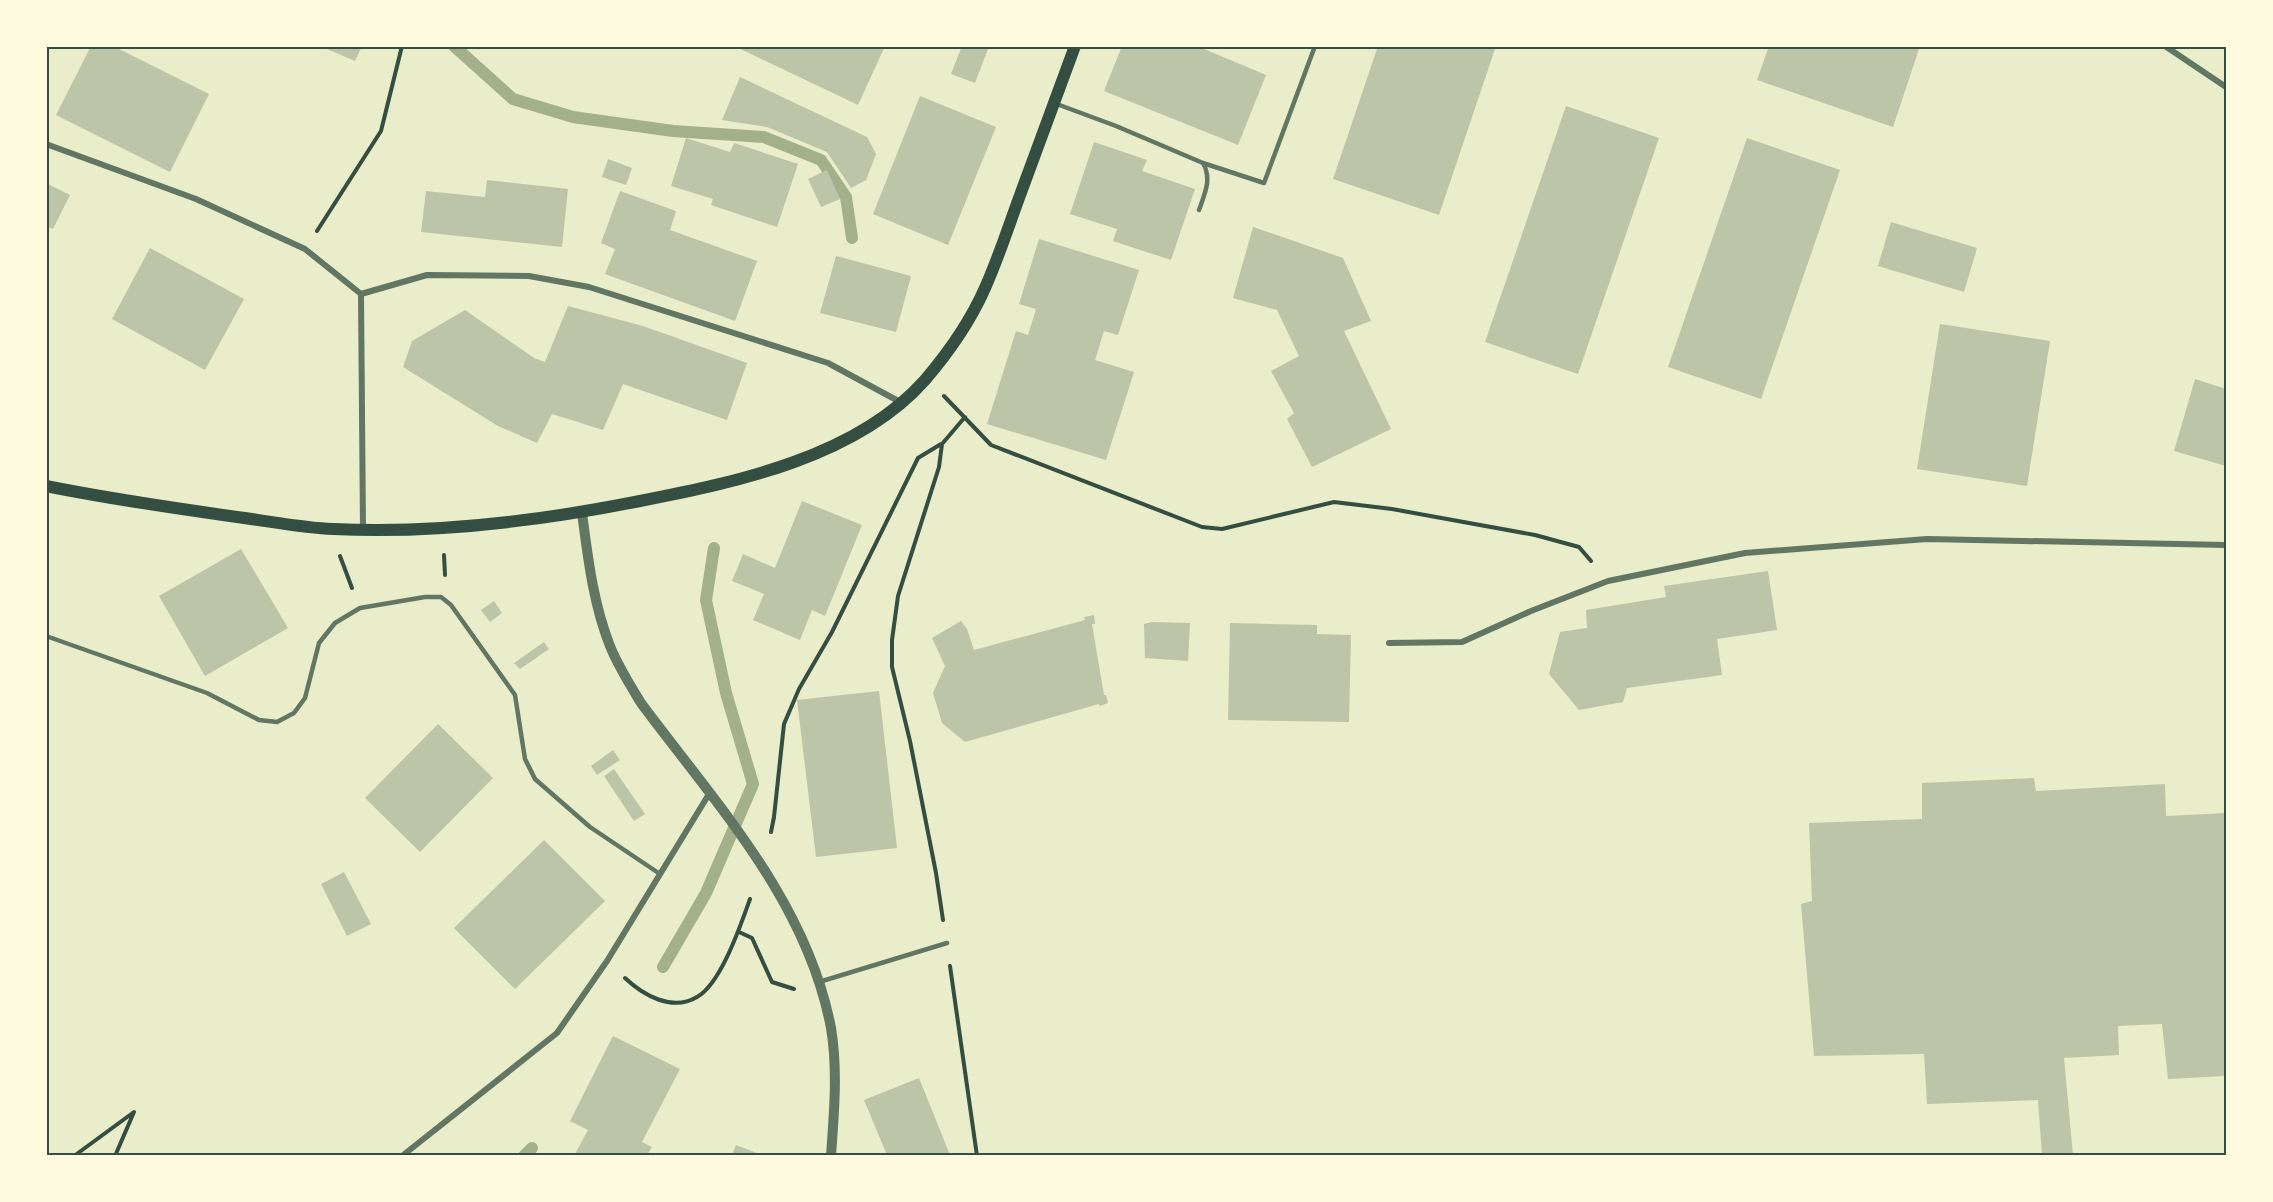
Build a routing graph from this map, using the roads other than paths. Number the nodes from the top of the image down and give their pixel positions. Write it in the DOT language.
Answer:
graph roads {
  1 [pos="1075,46"];
  2 [pos="1315,46"];
  3 [pos="2165,46"];
  4 [pos="2226,87"];
  5 [pos="1054,103"];
  6 [pos="46,144"];
  7 [pos="1203,163"];
  8 [pos="1199,210"];
  9 [pos="361,294"];
  10 [pos="902,403"];
  11 [pos="46,486"];
  12 [pos="582,513"];
  13 [pos="363,530"];
  14 [pos="2226,546"];
  15 [pos="46,636"];
  16 [pos="1389,643"];
  17 [pos="709,794"];
  18 [pos="660,874"];
  19 [pos="947,943"];
  20 [pos="819,982"];
  21 [pos="402,1155"];
  22 [pos="831,1155"];
  1 -- 5 [label="main road"];
  2 -- 7 [label="lane"];
  3 -- 4 [label="street"];
  5 -- 7 [label="lane"];
  5 -- 10 [label="main road"];
  6 -- 9 [label="street"];
  7 -- 8 [label="lane"];
  9 -- 10 [label="street"];
  9 -- 13 [label="street"];
  10 -- 12 [label="main road"];
  11 -- 13 [label="main road"];
  12 -- 13 [label="main road"];
  12 -- 17 [label="street"];
  14 -- 16 [label="street"];
  15 -- 18 [label="lane"];
  17 -- 18 [label="street"];
  17 -- 20 [label="street"];
  18 -- 21 [label="street"];
  19 -- 20 [label="lane"];
  20 -- 22 [label="street"];
}
